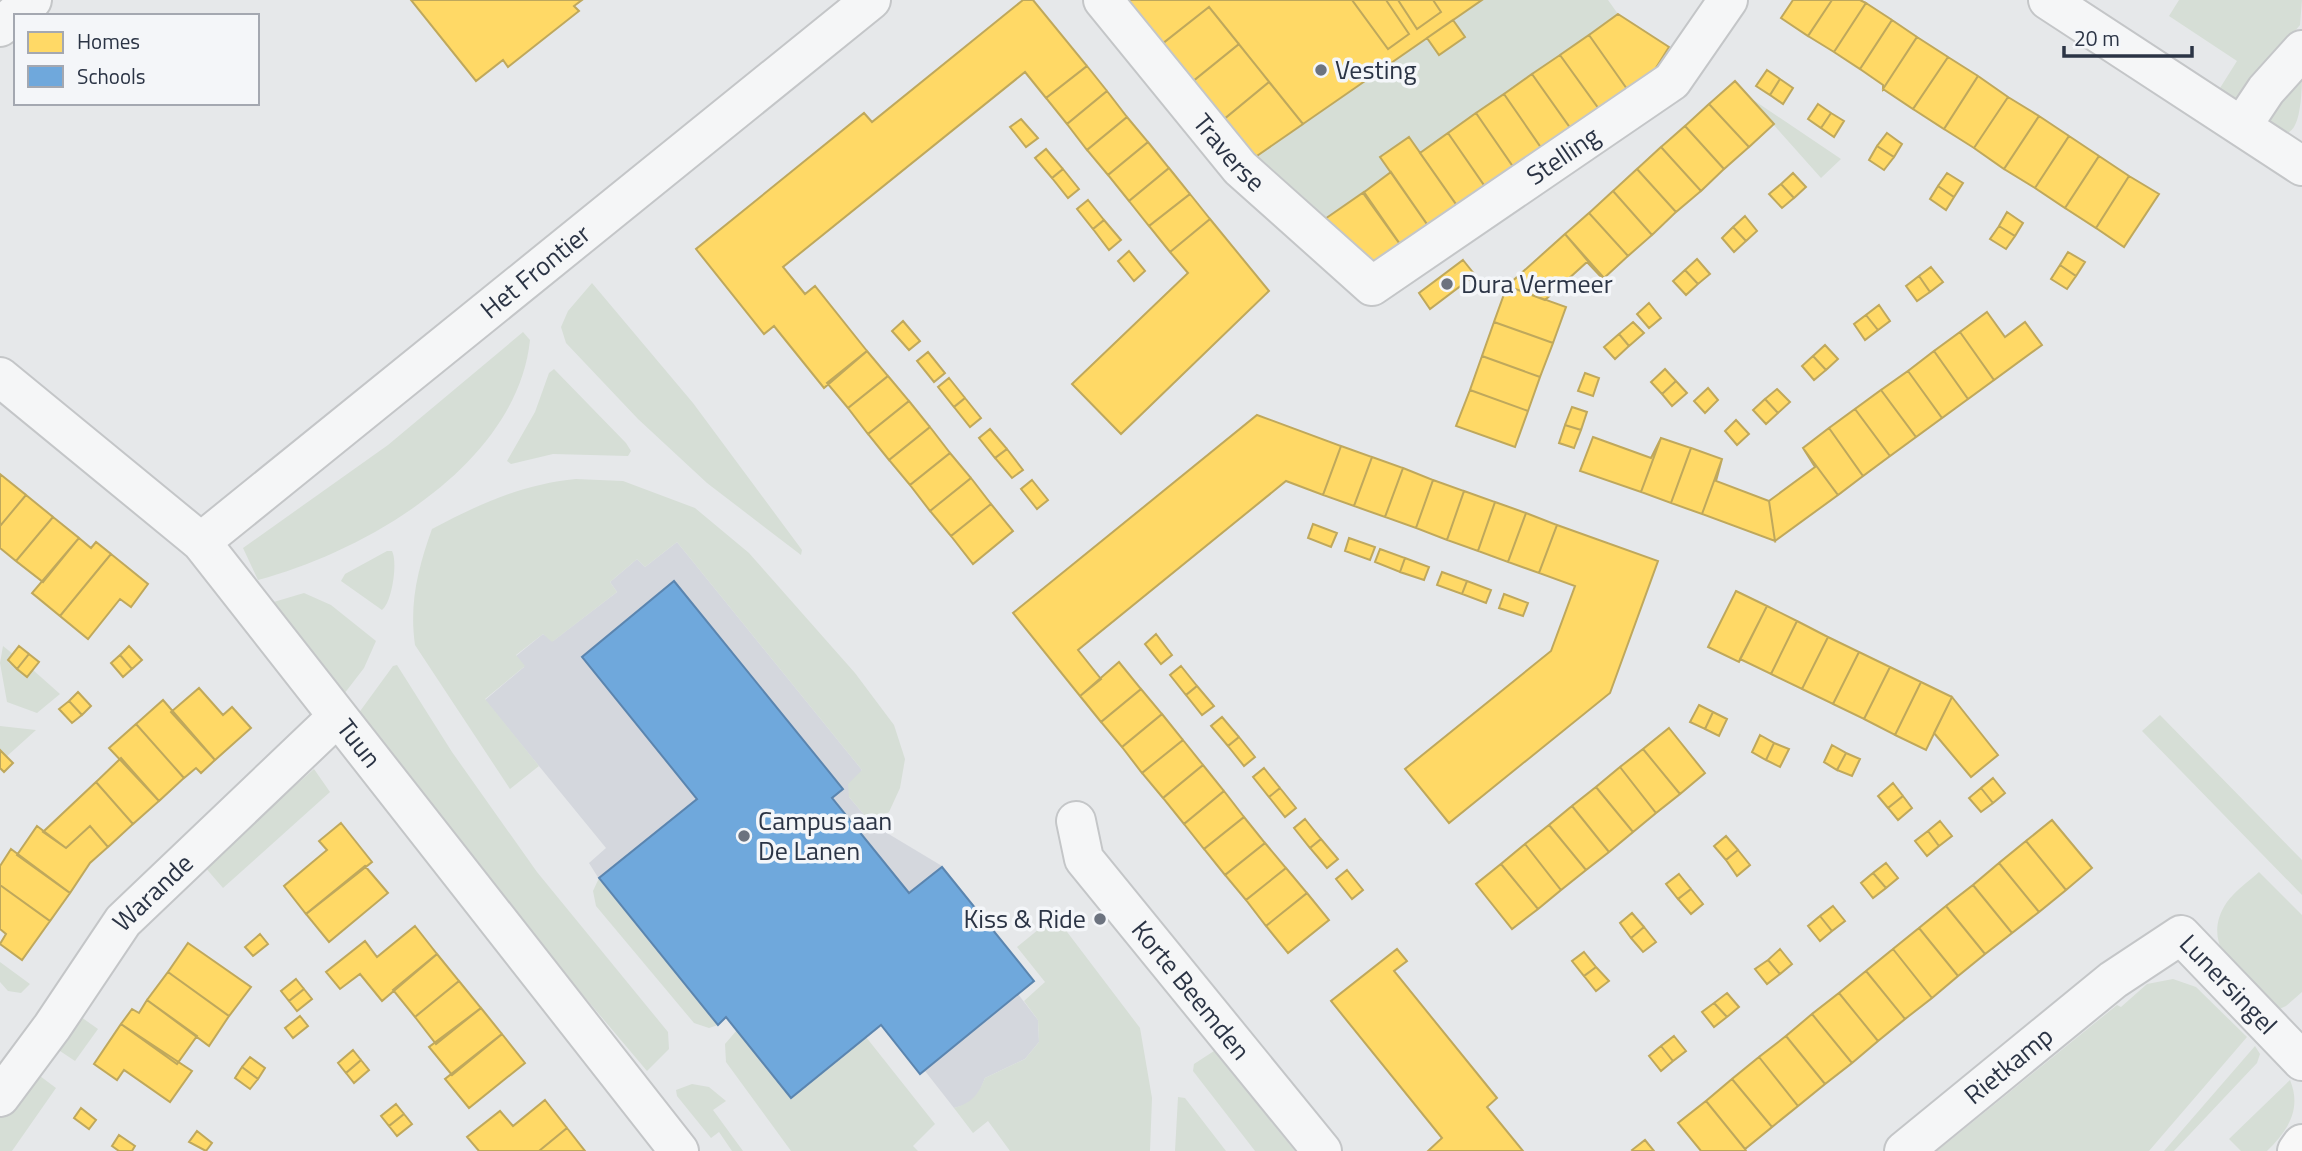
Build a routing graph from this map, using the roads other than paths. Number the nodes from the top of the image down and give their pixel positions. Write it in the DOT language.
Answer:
graph roads {
  1 [pos="32,0"];
  2 [pos="871,0"];
  3 [pos="1103,0"];
  4 [pos="1728,0"];
  5 [pos="2048,0"];
  6 [pos="2094,12"];
  7 [pos="15,14"];
  8 [pos="14,15"];
  9 [pos="0,27"];
  10 [pos="2302,50"];
  11 [pos="2242,126"];
  12 [pos="2302,166"];
  13 [pos="1372,286"];
  14 [pos="0,377"];
  15 [pos="201,542"];
  16 [pos="337,717"];
  17 [pos="1076,821"];
  18 [pos="2113,979"];
  19 [pos="2302,1061"];
  20 [pos="0,1097"];
  21 [pos="2302,1144"];
  22 [pos="679,1151"];
  23 [pos="1322,1151"];
  24 [pos="1904,1151"];
  25 [pos="2297,1151"];
  1 -- 7 [label="street"];
  2 -- 15 [label="street, Het Frontier"];
  3 -- 13 [label="street, Traverse"];
  4 -- 13 [label="street, Stelling"];
  5 -- 6 [label="street"];
  6 -- 11 [label="street"];
  8 -- 9 [label="street"];
  10 -- 11 [label="street"];
  11 -- 12 [label="street"];
  14 -- 15 [label="street, Tuun"];
  15 -- 16 [label="street, Tuun"];
  16 -- 20 [label="street, Warande"];
  16 -- 22 [label="street, Tuun"];
  17 -- 23 [label="street, Korte Beemden"];
  18 -- 19 [label="street, Lunersingel"];
  18 -- 24 [label="street, Rietkamp"];
  21 -- 25 [label="street"];
}
